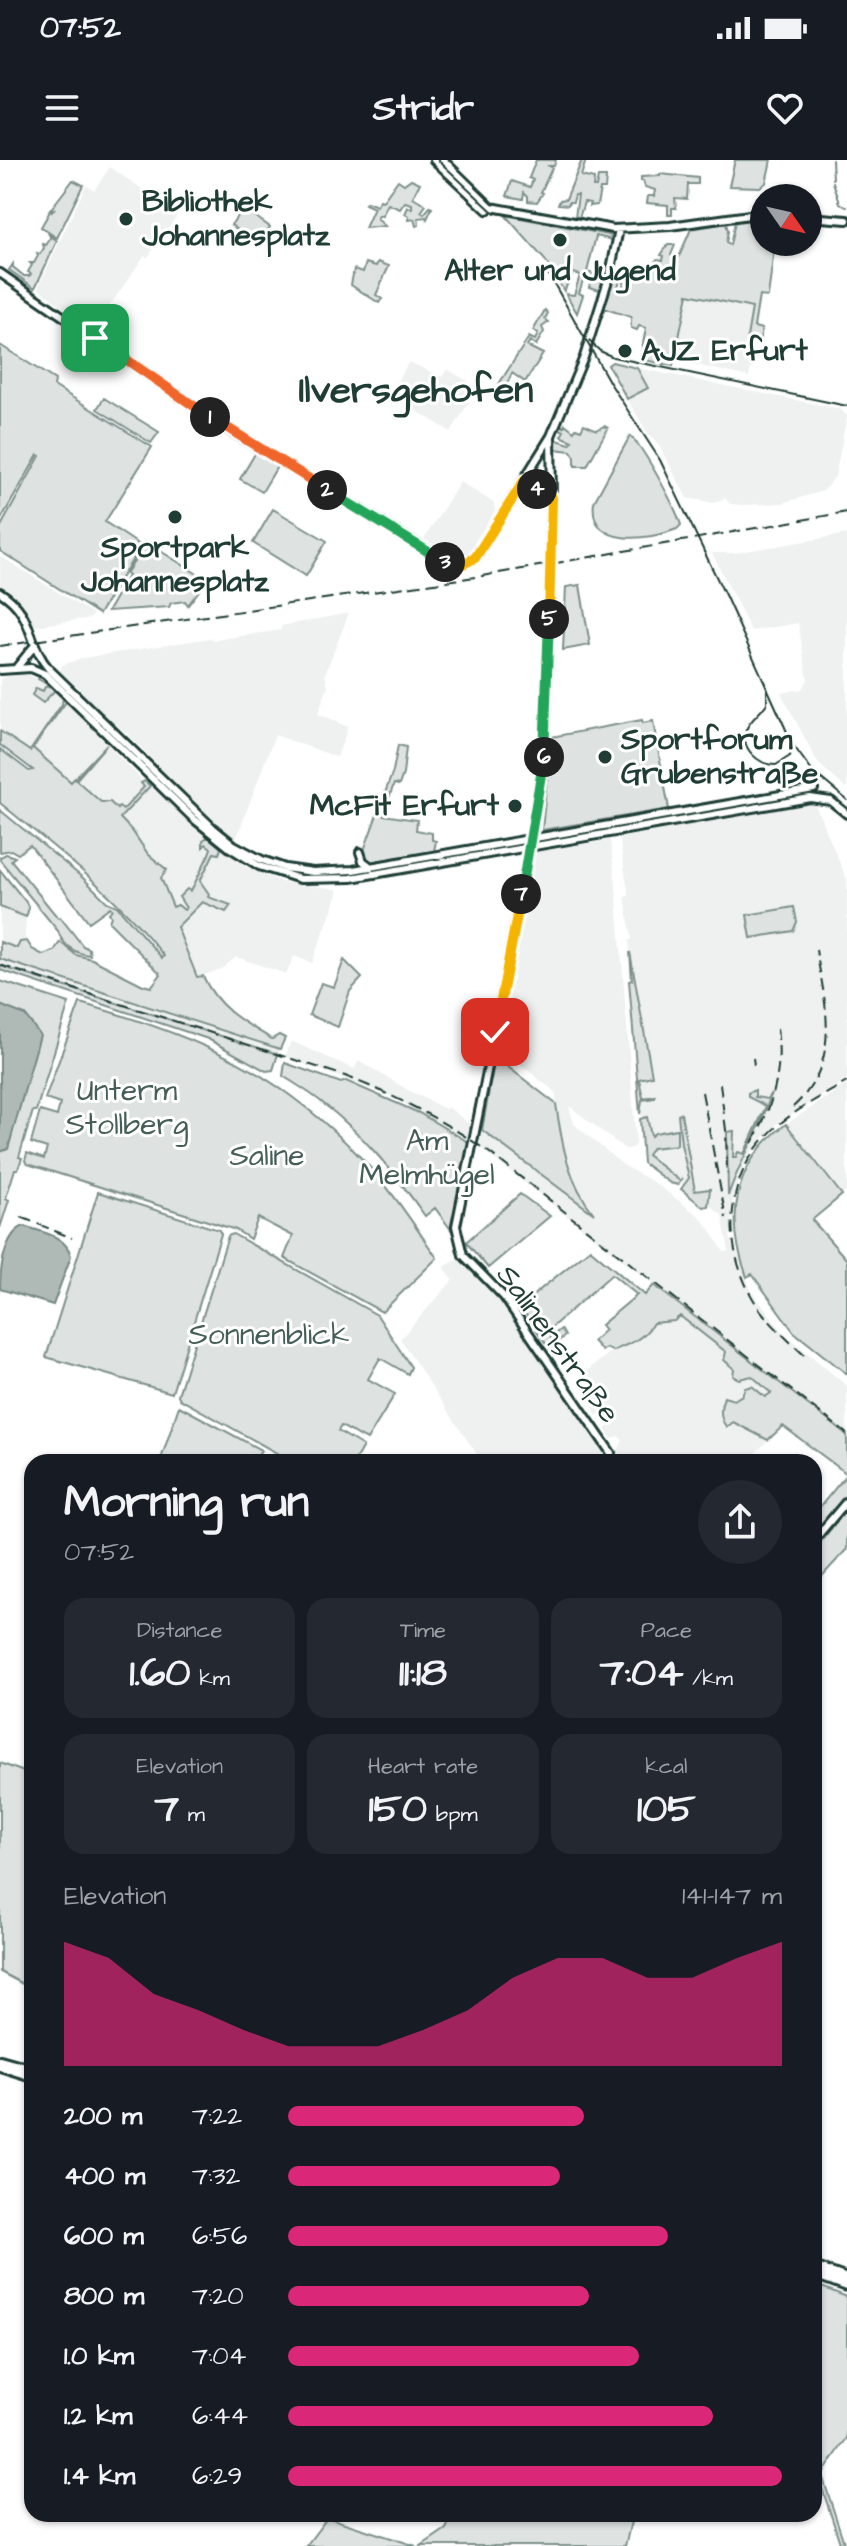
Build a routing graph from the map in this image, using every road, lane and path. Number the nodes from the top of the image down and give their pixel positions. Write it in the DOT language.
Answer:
graph roads {
  1 [pos="434,160"];
  2 [pos="443,160"];
  3 [pos="491,207"];
  4 [pos="750,215"];
  5 [pos="822,218"];
  6 [pos="847,220"];
  7 [pos="619,229"];
  8 [pos="0,273"];
  9 [pos="551,436"];
  10 [pos="524,481"];
  11 [pos="552,497"];
  12 [pos="0,592"];
  13 [pos="35,645"];
  14 [pos="17,667"];
  15 [pos="0,670"];
  16 [pos="47,671"];
  17 [pos="815,793"];
  18 [pos="847,814"];
  19 [pos="531,839"];
  20 [pos="530,848"];
  21 [pos="360,852"];
  22 [pos="371,867"];
  23 [pos="611,1453"];
  24 [pos="847,1501"];
  25 [pos="822,1531"];
  26 [pos="0,2060"];
  27 [pos="0,2066"];
  28 [pos="24,2067"];
  29 [pos="24,2074"];
  30 [pos="822,2270"];
  31 [pos="822,2277"];
  32 [pos="847,2279"];
  33 [pos="847,2286"];
  1 -- 3 [label="main road"];
  2 -- 3 [label="main road"];
  3 -- 7 [label="main road"];
  4 -- 7 [label="main road"];
  5 -- 6 [label="main road"];
  7 -- 9 [label="main road, Salinenstraße"];
  8 -- 10 [label="main road"];
  9 -- 10 [label="main road"];
  9 -- 11 [label="main road, Salinenstraße"];
  10 -- 11 [label="main road"];
  11 -- 19 [label="main road, Salinenstraße"];
  12 -- 13 [label="main road"];
  13 -- 14 [label="main road"];
  13 -- 16 [label="main road"];
  14 -- 15 [label="main road"];
  14 -- 16 [label="main road"];
  16 -- 20 [label="main road"];
  16 -- 22 [label="main road"];
  17 -- 18 [label="main road"];
  17 -- 19 [label="main road"];
  17 -- 20 [label="main road"];
  19 -- 20 [label="main road, Salinenstraße"];
  19 -- 22 [label="main road"];
  20 -- 23 [label="main road, Salinenstraße"];
  21 -- 22 [label="main road"];
  24 -- 25 [label="main road"];
  26 -- 28 [label="highway"];
  27 -- 29 [label="highway"];
  30 -- 32 [label="highway"];
  31 -- 33 [label="highway"];
}
